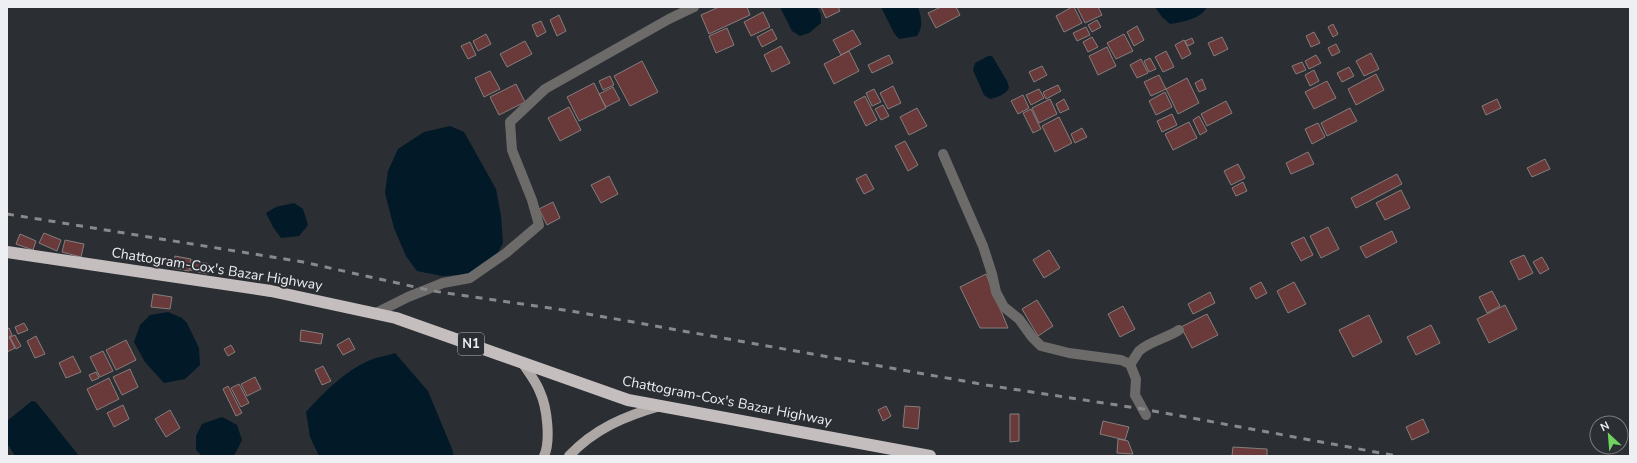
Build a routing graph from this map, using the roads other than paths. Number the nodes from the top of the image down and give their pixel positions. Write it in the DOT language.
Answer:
graph roads {
  1 [pos="694,7"];
  2 [pos="943,154"];
  3 [pos="7,252"];
  4 [pos="376,313"];
  5 [pos="1179,330"];
  6 [pos="522,362"];
  7 [pos="1130,364"];
  8 [pos="660,406"];
  9 [pos="1146,415"];
  10 [pos="544,456"];
  11 [pos="569,456"];
  12 [pos="930,456"];
  1 -- 4 [label="street"];
  2 -- 7 [label="street"];
  3 -- 4 [label="highway, Chattogram-Cox's Bazar Highway / N1"];
  4 -- 6 [label="highway, Chattogram-Cox's Bazar Highway / N1"];
  5 -- 7 [label="street"];
  6 -- 8 [label="highway, Chattogram-Cox's Bazar Highway / N1"];
  6 -- 10 [label="main road"];
  7 -- 9 [label="street"];
  8 -- 11 [label="main road"];
  8 -- 12 [label="highway, Chattogram-Cox's Bazar Highway / N1"];
}
